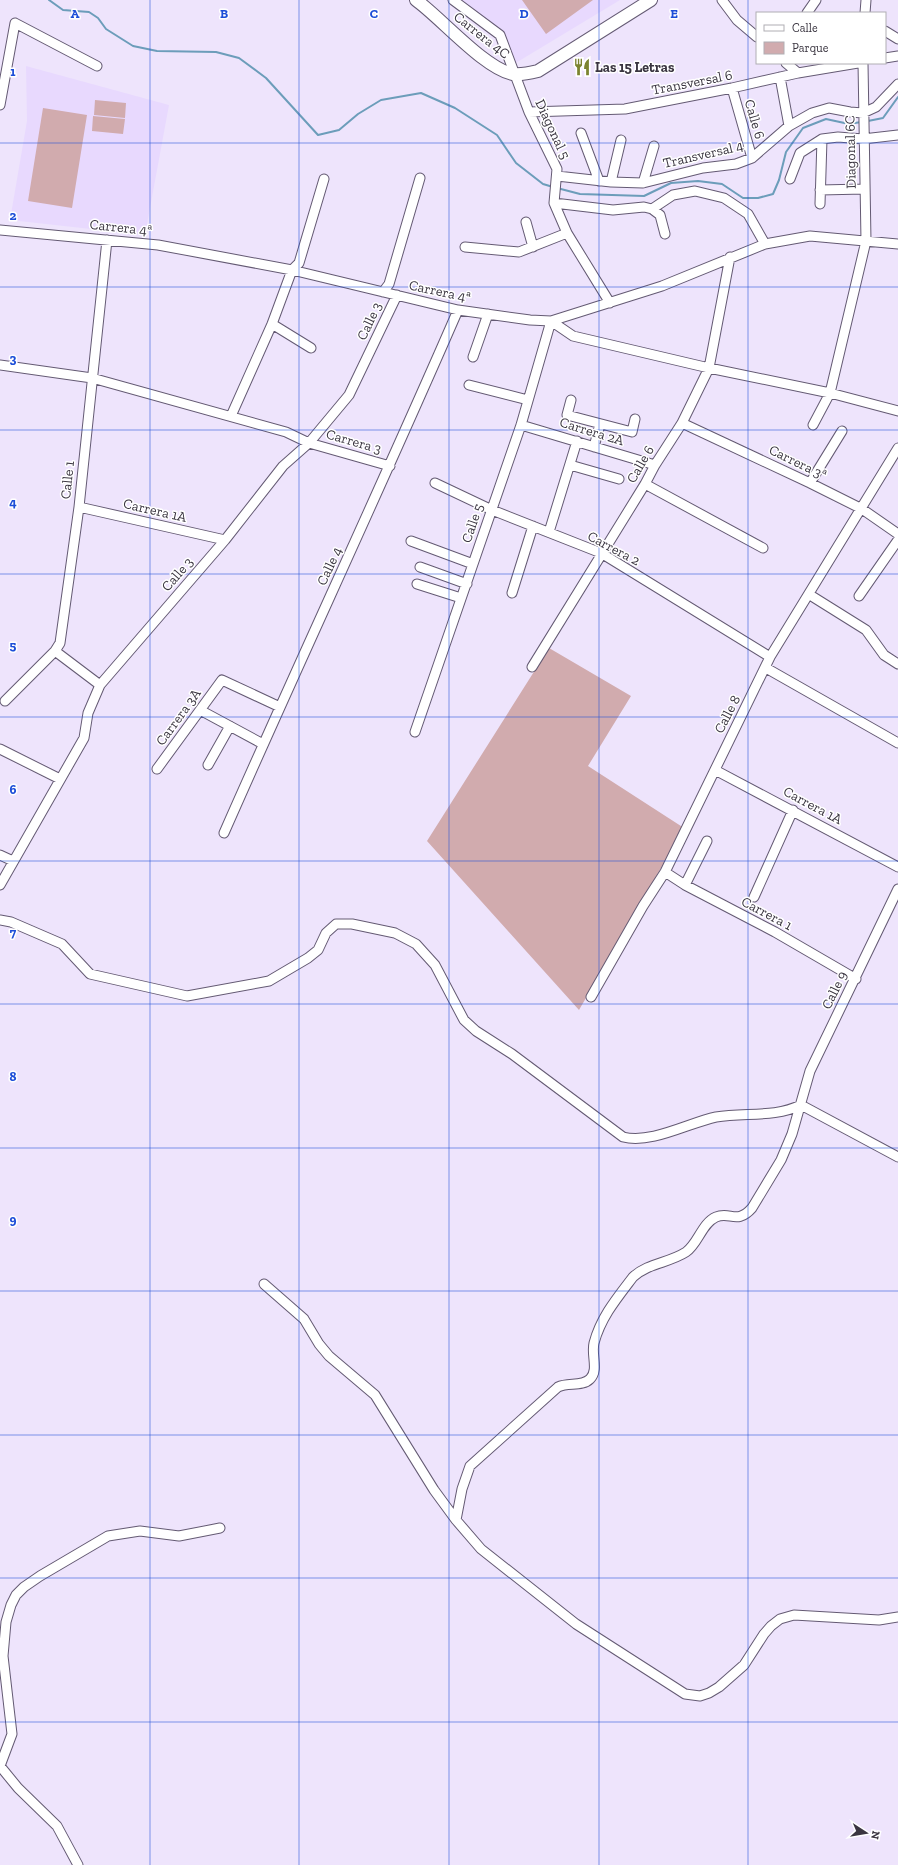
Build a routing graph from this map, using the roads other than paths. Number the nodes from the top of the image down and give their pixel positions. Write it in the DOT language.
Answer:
graph roads {
  1 [pos="416,0"];
  2 [pos="453,0"];
  3 [pos="650,0"];
  4 [pos="722,0"];
  5 [pos="816,0"];
  6 [pos="866,0"];
  7 [pos="808,12"];
  8 [pos="865,12"];
  9 [pos="886,32"];
  10 [pos="756,36"];
  11 [pos="898,39"];
  12 [pos="898,56"];
  13 [pos="886,58"];
  14 [pos="787,64"];
  15 [pos="843,64"];
  16 [pos="863,64"];
  17 [pos="828,65"];
  18 [pos="97,66"];
  19 [pos="798,73"];
  20 [pos="514,74"];
  21 [pos="780,78"];
  22 [pos="898,84"];
  23 [pos="732,88"];
  24 [pos="0,105"];
  25 [pos="529,112"];
  26 [pos="863,116"];
  27 [pos="789,126"];
  28 [pos="582,133"];
  29 [pos="863,134"];
  30 [pos="898,135"];
  31 [pos="822,139"];
  32 [pos="621,140"];
  33 [pos="654,146"];
  34 [pos="752,158"];
  35 [pos="420,178"];
  36 [pos="324,179"];
  37 [pos="790,179"];
  38 [pos="599,181"];
  39 [pos="611,182"];
  40 [pos="643,183"];
  41 [pos="556,185"];
  42 [pos="820,190"];
  43 [pos="864,190"];
  44 [pos="554,203"];
  45 [pos="820,204"];
  46 [pos="652,209"];
  47 [pos="526,222"];
  48 [pos="0,230"];
  49 [pos="567,233"];
  50 [pos="665,234"];
  51 [pos="107,240"];
  52 [pos="866,241"];
  53 [pos="765,244"];
  54 [pos="898,244"];
  55 [pos="465,247"];
  56 [pos="532,247"];
  57 [pos="730,257"];
  58 [pos="292,270"];
  59 [pos="383,292"];
  60 [pos="397,296"];
  61 [pos="610,303"];
  62 [pos="458,310"];
  63 [pos="488,314"];
  64 [pos="551,322"];
  65 [pos="272,324"];
  66 [pos="311,348"];
  67 [pos="473,356"];
  68 [pos="0,365"];
  69 [pos="709,368"];
  70 [pos="92,378"];
  71 [pos="470,385"];
  72 [pos="830,393"];
  73 [pos="528,400"];
  74 [pos="571,400"];
  75 [pos="898,411"];
  76 [pos="231,416"];
  77 [pos="635,420"];
  78 [pos="682,423"];
  79 [pos="600,424"];
  80 [pos="521,425"];
  81 [pos="813,425"];
  82 [pos="842,431"];
  83 [pos="577,442"];
  84 [pos="309,443"];
  85 [pos="594,447"];
  86 [pos="898,448"];
  87 [pos="570,465"];
  88 [pos="655,465"];
  89 [pos="390,466"];
  90 [pos="619,479"];
  91 [pos="810,482"];
  92 [pos="435,483"];
  93 [pos="645,484"];
  94 [pos="79,507"];
  95 [pos="862,509"];
  96 [pos="492,510"];
  97 [pos="533,526"];
  98 [pos="549,532"];
  99 [pos="898,534"];
  100 [pos="225,540"];
  101 [pos="898,540"];
  102 [pos="411,541"];
  103 [pos="763,548"];
  104 [pos="601,553"];
  105 [pos="474,564"];
  106 [pos="420,567"];
  107 [pos="417,584"];
  108 [pos="467,584"];
  109 [pos="512,593"];
  110 [pos="810,595"];
  111 [pos="859,596"];
  112 [pos="462,598"];
  113 [pos="55,650"];
  114 [pos="770,657"];
  115 [pos="898,664"];
  116 [pos="532,667"];
  117 [pos="766,668"];
  118 [pos="100,685"];
  119 [pos="5,701"];
  120 [pos="280,707"];
  121 [pos="200,710"];
  122 [pos="230,726"];
  123 [pos="415,732"];
  124 [pos="898,743"];
  125 [pos="263,744"];
  126 [pos="0,749"];
  127 [pos="208,765"];
  128 [pos="157,769"];
  129 [pos="714,770"];
  130 [pos="60,779"];
  131 [pos="793,810"];
  132 [pos="224,833"];
  133 [pos="707,841"];
  134 [pos="0,855"];
  135 [pos="13,861"];
  136 [pos="898,867"];
  137 [pos="665,872"];
  138 [pos="0,885"];
  139 [pos="685,885"];
  140 [pos="898,889"];
  141 [pos="754,897"];
  142 [pos="0,920"];
  143 [pos="856,979"];
  144 [pos="591,997"];
  145 [pos="801,1105"];
  146 [pos="898,1157"];
  147 [pos="264,1284"];
  148 [pos="456,1520"];
  149 [pos="220,1528"];
  150 [pos="898,1617"];
  151 [pos="78,1865"];
  1 -- 20 [label="main road, Carrera 4C"];
  2 -- 20 [label="street, Diagonal 5"];
  3 -- 20 [label="main road"];
  4 -- 10 [label="street"];
  5 -- 7 [label="street"];
  6 -- 8 [label="street"];
  9 -- 11 [label="street"];
  12 -- 13 [label="street"];
  14 -- 19 [label="street"];
  15 -- 17 [label="street, Transversal 6"];
  16 -- 26 [label="street, Diagonal 6C"];
  17 -- 19 [label="street, Transversal 6"];
  18 -- 24 [label="street"];
  19 -- 21 [label="street, Transversal 6"];
  20 -- 25 [label="street, Diagonal 5"];
  21 -- 23 [label="street, Transversal 6"];
  21 -- 27 [label="street"];
  22 -- 26 [label="street"];
  23 -- 25 [label="street, Transversal 6"];
  23 -- 34 [label="street, Calle 6"];
  25 -- 41 [label="street, Diagonal 5"];
  26 -- 27 [label="street, Transversal 4"];
  26 -- 29 [label="street, Diagonal 6C"];
  27 -- 34 [label="street, Transversal 4"];
  28 -- 38 [label="street"];
  29 -- 30 [label="street"];
  29 -- 31 [label="street"];
  29 -- 43 [label="street, Diagonal 6C"];
  31 -- 37 [label="street"];
  31 -- 42 [label="street"];
  32 -- 39 [label="street"];
  33 -- 40 [label="street"];
  34 -- 40 [label="street, Transversal 4"];
  35 -- 59 [label="street"];
  36 -- 58 [label="street"];
  38 -- 39 [label="street, Transversal 4"];
  38 -- 41 [label="street, Transversal 4"];
  39 -- 40 [label="street, Transversal 4"];
  41 -- 44 [label="street, Diagonal 5"];
  42 -- 43 [label="street"];
  42 -- 45 [label="street"];
  43 -- 52 [label="street, Diagonal 6C"];
  44 -- 46 [label="street"];
  44 -- 49 [label="street, Diagonal 5"];
  46 -- 50 [label="street"];
  46 -- 53 [label="street"];
  47 -- 56 [label="street"];
  48 -- 51 [label="street, Carrera 4ª"];
  49 -- 56 [label="street"];
  49 -- 61 [label="street, Diagonal 5"];
  51 -- 58 [label="street, Carrera 4ª"];
  51 -- 70 [label="street, Calle 1"];
  52 -- 53 [label="street, Carrera 4ª"];
  52 -- 54 [label="street"];
  52 -- 72 [label="street, Diagonal 6C"];
  53 -- 57 [label="street, Carrera 4ª"];
  55 -- 56 [label="street"];
  57 -- 61 [label="street, Carrera 4ª"];
  57 -- 69 [label="street, Calle 6"];
  58 -- 59 [label="street, Carrera 4ª"];
  58 -- 65 [label="street"];
  59 -- 60 [label="street, Carrera 4ª"];
  60 -- 62 [label="street, Carrera 4ª"];
  60 -- 84 [label="street, Calle 3"];
  61 -- 64 [label="street, Carrera 4ª"];
  62 -- 63 [label="street, Carrera 4ª"];
  62 -- 89 [label="street, Calle 4"];
  63 -- 64 [label="street, Carrera 4ª"];
  63 -- 67 [label="street"];
  64 -- 69 [label="street"];
  64 -- 73 [label="street, Calle 5"];
  65 -- 66 [label="street"];
  65 -- 76 [label="street"];
  68 -- 70 [label="street, Carrera 3"];
  69 -- 72 [label="street"];
  69 -- 78 [label="street, Calle 6"];
  70 -- 76 [label="street, Carrera 3"];
  70 -- 94 [label="street, Calle 1"];
  71 -- 73 [label="street"];
  72 -- 75 [label="street"];
  72 -- 81 [label="street, Diagonal 6C"];
  73 -- 80 [label="street, Calle 5"];
  74 -- 79 [label="street"];
  76 -- 84 [label="street, Carrera 3"];
  77 -- 79 [label="street"];
  78 -- 88 [label="street, Calle 6"];
  78 -- 91 [label="street, Carrera 3ª"];
  79 -- 85 [label="street"];
  80 -- 83 [label="street, Carrera 2A"];
  80 -- 96 [label="street, Calle 5"];
  82 -- 91 [label="street"];
  83 -- 85 [label="street, Carrera 2A"];
  83 -- 87 [label="street"];
  84 -- 89 [label="street, Carrera 3"];
  84 -- 100 [label="street, Calle 3"];
  85 -- 88 [label="street, Carrera 2A"];
  86 -- 95 [label="street, Calle 8"];
  87 -- 90 [label="street"];
  87 -- 98 [label="street"];
  88 -- 93 [label="street, Calle 6"];
  89 -- 120 [label="street, Calle 4"];
  91 -- 95 [label="street, Carrera 3ª"];
  92 -- 96 [label="street, Carrera 2"];
  93 -- 103 [label="street"];
  93 -- 104 [label="street, Calle 6"];
  94 -- 100 [label="street, Carrera 1A"];
  94 -- 113 [label="street, Calle 1"];
  95 -- 99 [label="street, Carrera 3ª"];
  95 -- 110 [label="street, Calle 8"];
  96 -- 97 [label="street, Carrera 2"];
  96 -- 105 [label="street, Calle 5"];
  97 -- 98 [label="street, Carrera 2"];
  97 -- 109 [label="street"];
  98 -- 104 [label="street, Carrera 2"];
  100 -- 118 [label="street, Calle 3"];
  101 -- 111 [label="street"];
  102 -- 105 [label="street"];
  104 -- 114 [label="street, Carrera 2"];
  104 -- 116 [label="street, Calle 6"];
  105 -- 108 [label="street, Calle 5"];
  106 -- 108 [label="street"];
  107 -- 112 [label="street"];
  108 -- 112 [label="street, Calle 5"];
  110 -- 114 [label="street, Calle 8"];
  110 -- 115 [label="street"];
  112 -- 123 [label="street, Calle 5"];
  113 -- 118 [label="street"];
  113 -- 119 [label="street, Calle 1"];
  114 -- 117 [label="street, Calle 8"];
  117 -- 124 [label="street"];
  117 -- 129 [label="street, Calle 8"];
  118 -- 130 [label="street, Calle 3"];
  120 -- 121 [label="street, Carrera 3A"];
  120 -- 125 [label="street, Calle 4"];
  121 -- 122 [label="street"];
  121 -- 128 [label="street, Carrera 3A"];
  122 -- 125 [label="street"];
  122 -- 127 [label="street"];
  125 -- 132 [label="street, Calle 4"];
  126 -- 130 [label="street"];
  129 -- 131 [label="street, Carrera 1A"];
  129 -- 137 [label="street, Calle 8"];
  130 -- 135 [label="street, Calle 3"];
  131 -- 136 [label="street, Carrera 1A"];
  131 -- 141 [label="street"];
  133 -- 139 [label="street"];
  134 -- 135 [label="street"];
  135 -- 138 [label="street, Calle 3"];
  137 -- 139 [label="street, Carrera 1"];
  137 -- 144 [label="street, Calle 8"];
  139 -- 143 [label="street, Carrera 1"];
  140 -- 143 [label="street, Calle 9"];
  142 -- 145 [label="street"];
  143 -- 145 [label="street, Calle 9"];
  145 -- 146 [label="street"];
  145 -- 148 [label="street, Calle 9"];
  147 -- 148 [label="street"];
  148 -- 150 [label="street"];
  149 -- 151 [label="street"];
}
